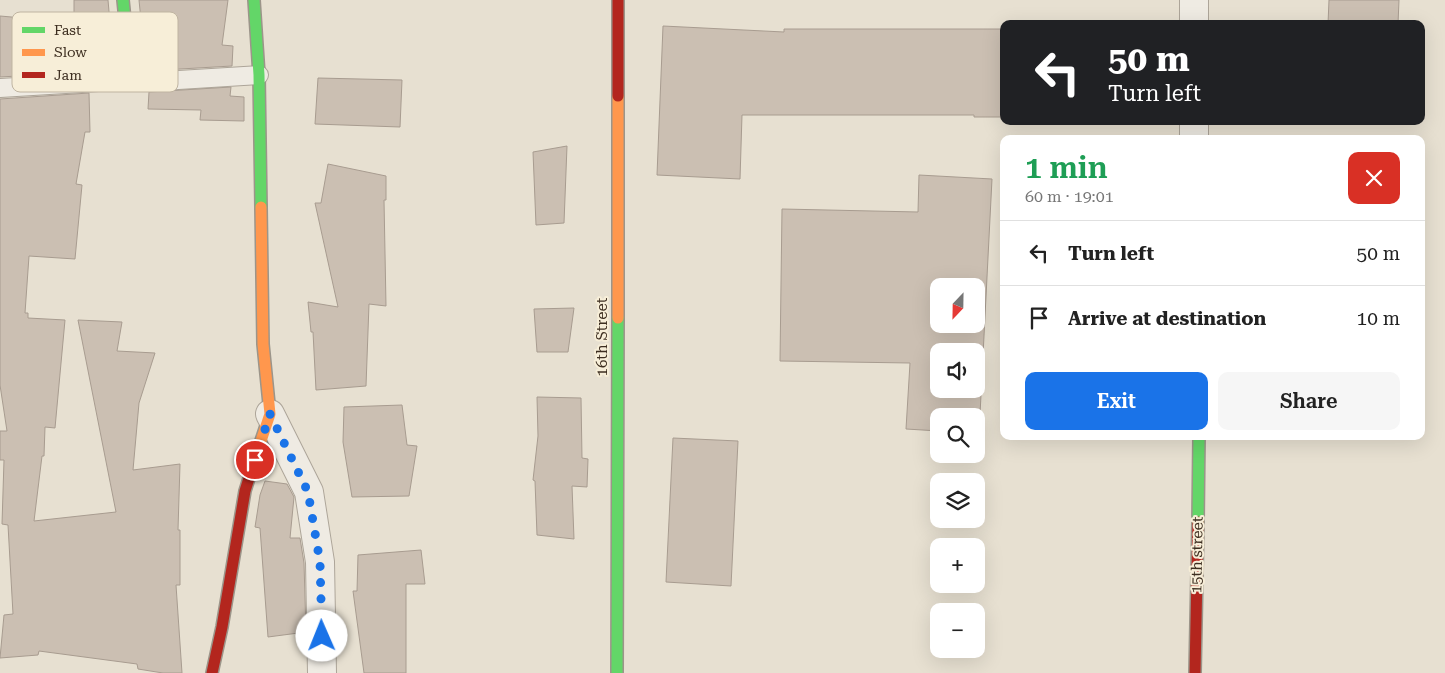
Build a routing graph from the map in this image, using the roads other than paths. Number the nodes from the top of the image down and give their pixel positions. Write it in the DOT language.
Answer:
graph roads {
  1 [pos="254,0"];
  2 [pos="618,0"];
  3 [pos="1194,0"];
  4 [pos="1194,20"];
  5 [pos="260,75"];
  6 [pos="178,80"];
  7 [pos="270,414"];
  8 [pos="1199,440"];
  9 [pos="212,673"];
  10 [pos="322,673"];
  11 [pos="617,673"];
  12 [pos="1195,673"];
  1 -- 5 [label="street"];
  2 -- 11 [label="street, 16th Street"];
  3 -- 4 [label="street"];
  5 -- 6 [label="lane"];
  5 -- 7 [label="street"];
  7 -- 9 [label="street"];
  7 -- 10 [label="street"];
  8 -- 12 [label="street, 15th street"];
}
